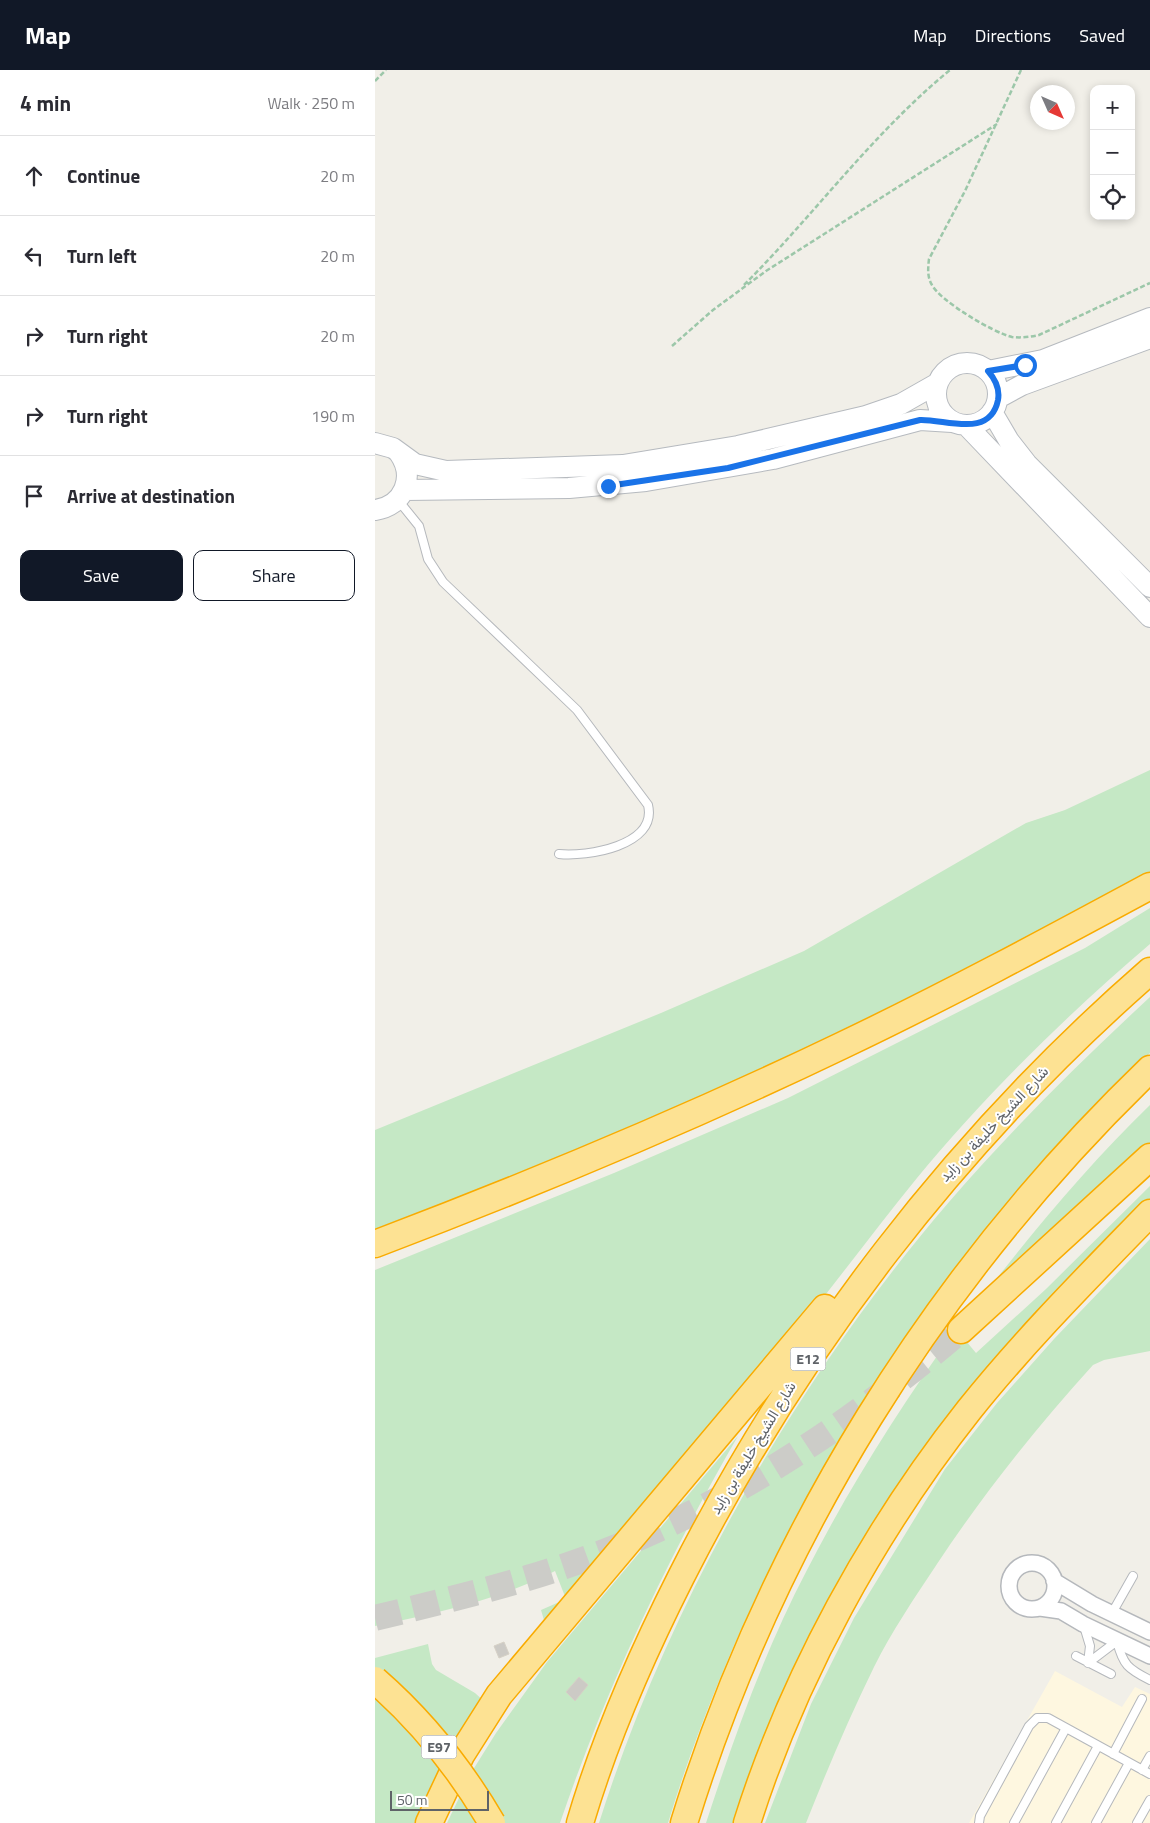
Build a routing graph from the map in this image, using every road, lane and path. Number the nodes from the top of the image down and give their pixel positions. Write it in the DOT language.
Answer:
graph roads {
  1 [pos="386,70"];
  2 [pos="950,70"];
  3 [pos="1021,70"];
  4 [pos="375,81"];
  5 [pos="997,124"];
  6 [pos="1150,283"];
  7 [pos="739,290"];
  8 [pos="1150,318"];
  9 [pos="1150,338"];
  10 [pos="673,346"];
  11 [pos="988,371"];
  12 [pos="938,383"];
  13 [pos="995,405"];
  14 [pos="959,424"];
  15 [pos="375,443"];
  16 [pos="399,453"];
  17 [pos="401,495"];
  18 [pos="375,510"];
  19 [pos="1150,587"];
  20 [pos="1150,617"];
  21 [pos="559,854"];
  22 [pos="1150,886"];
  23 [pos="1150,970"];
  24 [pos="1150,1069"];
  25 [pos="1150,1156"];
  26 [pos="929,1196"];
  27 [pos="1150,1213"];
  28 [pos="375,1244"];
  29 [pos="961,1330"];
  30 [pos="1133,1576"];
  31 [pos="1054,1581"];
  32 [pos="1041,1608"];
  33 [pos="1112,1612"];
  34 [pos="1083,1624"];
  35 [pos="1150,1632"];
  36 [pos="1117,1641"];
  37 [pos="1075,1656"];
  38 [pos="1150,1656"];
  39 [pos="1089,1663"];
  40 [pos="1111,1674"];
  41 [pos="375,1680"];
  42 [pos="1150,1680"];
  43 [pos="1142,1699"];
  44 [pos="1065,1728"];
  45 [pos="1098,1746"];
  46 [pos="1113,1754"];
  47 [pos="1150,1756"];
  48 [pos="1129,1763"];
  49 [pos="1142,1770"];
  50 [pos="1150,1774"];
  51 [pos="1150,1800"];
  52 [pos="429,1823"];
  53 [pos="492,1823"];
  54 [pos="580,1823"];
  55 [pos="684,1823"];
  56 [pos="747,1823"];
  57 [pos="979,1823"];
  58 [pos="1014,1823"];
  59 [pos="1056,1823"];
  60 [pos="1096,1823"];
  61 [pos="1137,1823"];
  1 -- 4 [label="path"];
  2 -- 7 [label="path"];
  3 -- 5 [label="path"];
  5 -- 6 [label="path"];
  5 -- 7 [label="path"];
  7 -- 10 [label="path"];
  8 -- 11 [label="street"];
  9 -- 13 [label="street"];
  11 -- 12 [label="street"];
  11 -- 13 [label="street"];
  12 -- 14 [label="street"];
  12 -- 16 [label="street"];
  13 -- 14 [label="street"];
  13 -- 19 [label="street"];
  14 -- 17 [label="street"];
  14 -- 20 [label="street"];
  15 -- 16 [label="street"];
  16 -- 17 [label="street"];
  17 -- 18 [label="street"];
  17 -- 21 [label="lane"];
  22 -- 28 [label="highway"];
  23 -- 26 [label="highway, شارع الشيخ خليفة بن زايد / E12"];
  24 -- 55 [label="highway"];
  25 -- 29 [label="highway"];
  26 -- 52 [label="highway"];
  26 -- 54 [label="highway, شارع الشيخ خليفة بن زايد / E12"];
  27 -- 56 [label="highway"];
  30 -- 33 [label="lane"];
  31 -- 32 [label="street"];
  31 -- 32 [label="street"];
  31 -- 33 [label="street"];
  32 -- 34 [label="street"];
  33 -- 35 [label="street"];
  34 -- 36 [label="street"];
  34 -- 39 [label="lane"];
  36 -- 38 [label="street"];
  36 -- 39 [label="lane"];
  36 -- 42 [label="lane"];
  37 -- 39 [label="lane"];
  39 -- 40 [label="lane"];
  41 -- 53 [label="highway, E97, bridge"];
  43 -- 46 [label="lane"];
  44 -- 45 [label="lane"];
  44 -- 57 [label="lane"];
  44 -- 58 [label="lane"];
  45 -- 46 [label="lane"];
  45 -- 59 [label="lane"];
  46 -- 48 [label="lane"];
  47 -- 49 [label="lane"];
  48 -- 49 [label="lane"];
  48 -- 60 [label="lane"];
  49 -- 50 [label="lane"];
  51 -- 61 [label="lane"];
}
